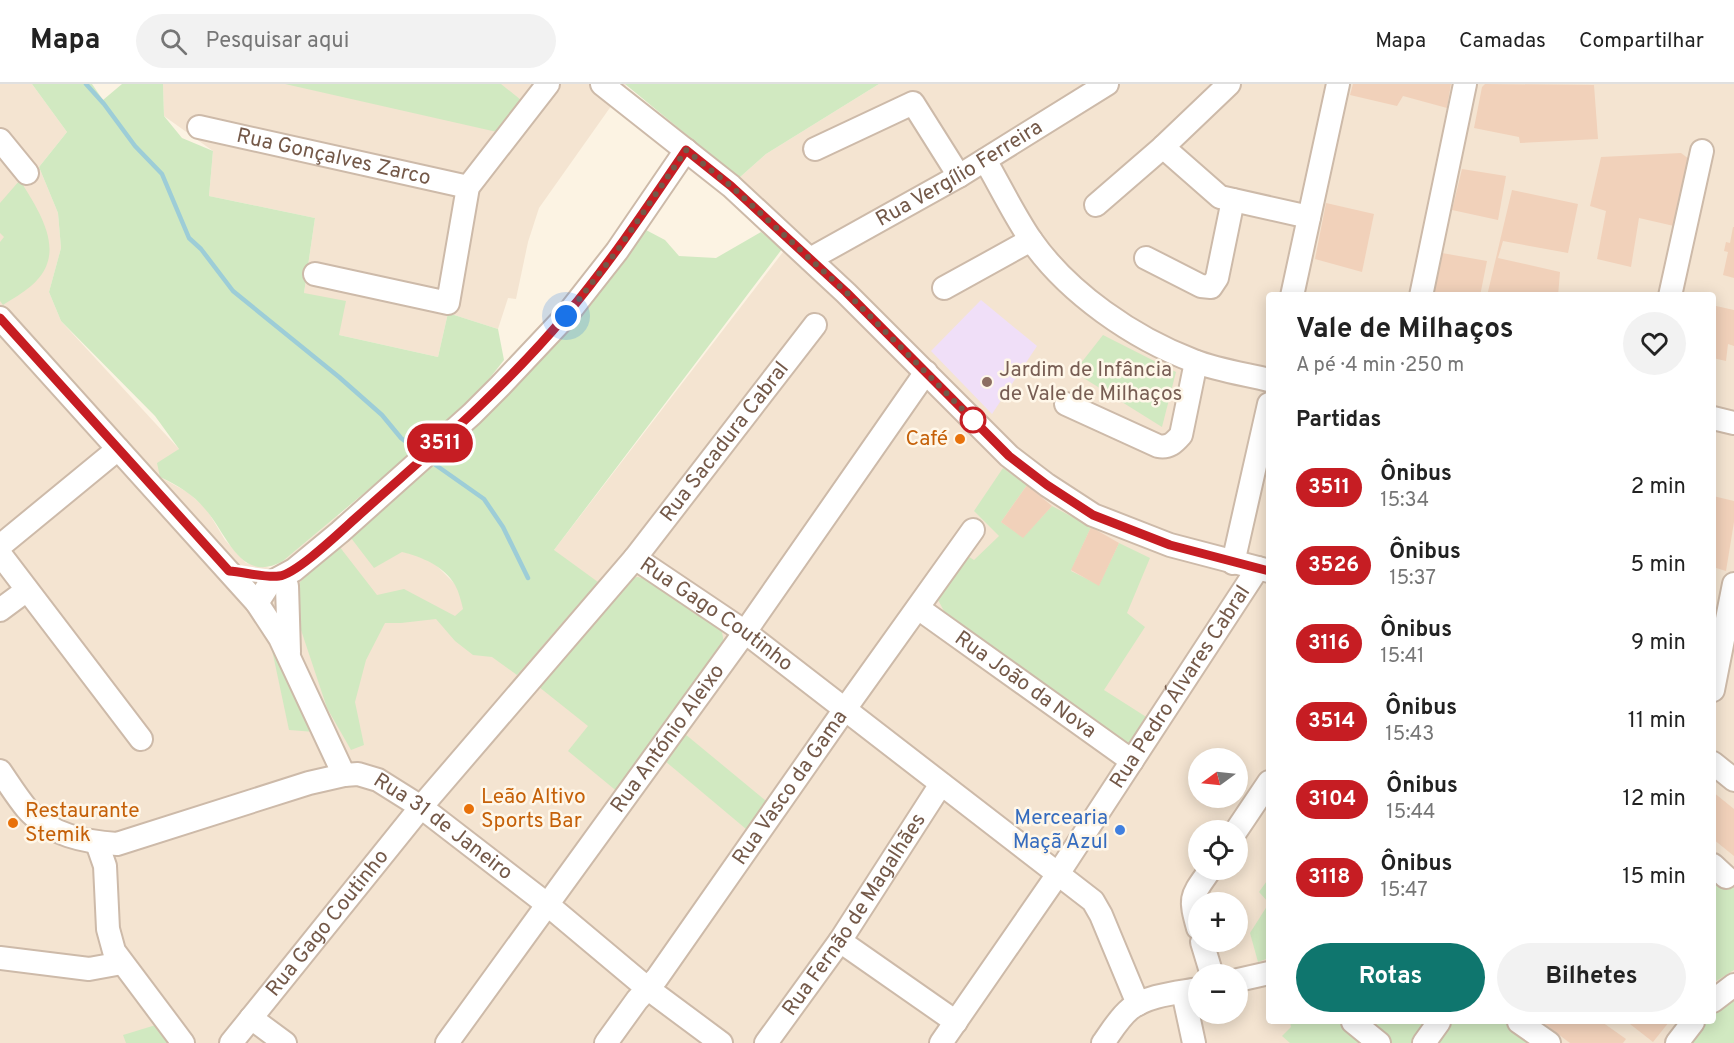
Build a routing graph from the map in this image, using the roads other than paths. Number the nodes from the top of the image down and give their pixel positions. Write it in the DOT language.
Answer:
graph roads {
  1 [pos="548,84"];
  2 [pos="602,84"];
  3 [pos="1107,84"];
  4 [pos="1229,84"];
  5 [pos="1338,84"];
  6 [pos="1465,84"];
  7 [pos="199,127"];
  8 [pos="0,140"];
  9 [pos="1163,147"];
  10 [pos="815,149"];
  11 [pos="686,150"];
  12 [pos="1702,150"];
  13 [pos="985,160"];
  14 [pos="27,173"];
  15 [pos="959,176"];
  16 [pos="468,187"];
  17 [pos="1233,200"];
  18 [pos="1096,206"];
  19 [pos="1309,217"];
  20 [pos="1031,240"];
  21 [pos="1146,258"];
  22 [pos="810,259"];
  23 [pos="315,274"];
  24 [pos="944,288"];
  25 [pos="1293,292"];
  26 [pos="1422,292"];
  27 [pos="1671,292"];
  28 [pos="0,318"];
  29 [pos="815,325"];
  30 [pos="1196,362"];
  31 [pos="926,372"];
  32 [pos="1266,379"];
  33 [pos="1066,405"];
  34 [pos="1266,417"];
  35 [pos="1716,419"];
  36 [pos="1734,423"];
  37 [pos="118,449"];
  38 [pos="973,530"];
  39 [pos="0,546"];
  40 [pos="0,554"];
  41 [pos="634,558"];
  42 [pos="1233,563"];
  43 [pos="1264,570"];
  44 [pos="229,571"];
  45 [pos="287,577"];
  46 [pos="1734,584"];
  47 [pos="27,590"];
  48 [pos="257,603"];
  49 [pos="918,608"];
  50 [pos="0,610"];
  51 [pos="745,633"];
  52 [pos="289,657"];
  53 [pos="1716,675"];
  54 [pos="844,709"];
  55 [pos="141,739"];
  56 [pos="1132,761"];
  57 [pos="1716,765"];
  58 [pos="0,771"];
  59 [pos="344,775"];
  60 [pos="1734,780"];
  61 [pos="941,784"];
  62 [pos="1266,786"];
  63 [pos="421,807"];
  64 [pos="1243,820"];
  65 [pos="107,843"];
  66 [pos="1058,874"];
  67 [pos="548,905"];
  68 [pos="840,941"];
  69 [pos="0,958"];
  70 [pos="122,963"];
  71 [pos="1266,974"];
  72 [pos="1248,978"];
  73 [pos="1734,985"];
  74 [pos="647,988"];
  75 [pos="1188,991"];
  76 [pos="1716,999"];
  77 [pos="1138,1004"];
  78 [pos="251,1018"];
  79 [pos="956,1022"];
  80 [pos="1193,1024"];
  81 [pos="1355,1024"];
  82 [pos="1438,1024"];
  83 [pos="1522,1024"];
  84 [pos="1691,1024"];
  85 [pos="183,1043"];
  86 [pos="231,1043"];
  87 [pos="285,1043"];
  88 [pos="447,1043"];
  89 [pos="606,1043"];
  90 [pos="721,1043"];
  91 [pos="766,1043"];
  92 [pos="941,1043"];
  93 [pos="1103,1043"];
  94 [pos="1194,1043"];
  95 [pos="1379,1043"];
  96 [pos="1424,1043"];
  97 [pos="1549,1043"];
  98 [pos="1677,1043"];
  1 -- 16 [label="street"];
  2 -- 11 [label="street"];
  3 -- 13 [label="street, Rua Vergílio Ferreira"];
  4 -- 9 [label="street"];
  5 -- 19 [label="street"];
  6 -- 26 [label="street"];
  7 -- 16 [label="street, Rua Gonçalves Zarco"];
  8 -- 14 [label="street"];
  9 -- 17 [label="street"];
  9 -- 18 [label="street"];
  10 -- 15 [label="street"];
  11 -- 22 [label="street"];
  11 -- 45 [label="street"];
  12 -- 27 [label="street"];
  13 -- 15 [label="street, Rua Vergílio Ferreira"];
  13 -- 20 [label="street"];
  15 -- 22 [label="street, Rua Vergílio Ferreira"];
  16 -- 23 [label="street"];
  17 -- 19 [label="street"];
  17 -- 21 [label="street"];
  19 -- 25 [label="street"];
  20 -- 24 [label="street"];
  20 -- 30 [label="street"];
  22 -- 31 [label="street"];
  28 -- 37 [label="street"];
  29 -- 41 [label="street, Rua Sacadura Cabral"];
  30 -- 32 [label="street"];
  30 -- 33 [label="street"];
  31 -- 42 [label="street"];
  31 -- 51 [label="street, Rua António Aleixo"];
  34 -- 42 [label="street"];
  35 -- 36 [label="street"];
  37 -- 39 [label="street"];
  37 -- 44 [label="street"];
  38 -- 49 [label="street, Rua Vasco da Gama"];
  40 -- 47 [label="street"];
  41 -- 51 [label="street, Rua Gago Coutinho"];
  41 -- 63 [label="street, Rua Gago Coutinho"];
  42 -- 43 [label="street"];
  43 -- 56 [label="street, Rua Pedro Álvares Cabral"];
  44 -- 45 [label="street"];
  44 -- 48 [label="street"];
  45 -- 48 [label="street"];
  45 -- 52 [label="street"];
  46 -- 53 [label="street"];
  47 -- 50 [label="street"];
  47 -- 55 [label="street"];
  48 -- 52 [label="street"];
  49 -- 54 [label="street, Rua Vasco da Gama"];
  49 -- 56 [label="street, Rua João da Nova"];
  51 -- 54 [label="street, Rua Gago Coutinho"];
  51 -- 67 [label="street, Rua António Aleixo"];
  52 -- 59 [label="street"];
  54 -- 61 [label="street, Rua Gago Coutinho"];
  54 -- 74 [label="street, Rua Vasco da Gama"];
  56 -- 66 [label="street, Rua Pedro Álvares Cabral"];
  57 -- 60 [label="street"];
  58 -- 65 [label="street"];
  59 -- 63 [label="street, Rua 31 de Janeiro"];
  59 -- 65 [label="street, Rua 31 de Janeiro"];
  61 -- 66 [label="street, Rua Gago Coutinho"];
  61 -- 68 [label="street, Rua Fernão de Magalhães"];
  62 -- 64 [label="street"];
  63 -- 67 [label="street, Rua 31 de Janeiro"];
  63 -- 78 [label="street, Rua Gago Coutinho"];
  65 -- 70 [label="street"];
  66 -- 77 [label="street, Rua Gago Coutinho"];
  66 -- 79 [label="street, Rua Pedro Álvares Cabral"];
  67 -- 74 [label="street, Rua 31 de Janeiro"];
  67 -- 88 [label="street, Rua António Aleixo"];
  68 -- 79 [label="street"];
  68 -- 91 [label="street, Rua Fernão de Magalhães"];
  69 -- 70 [label="street"];
  70 -- 85 [label="street"];
  71 -- 72 [label="street"];
  73 -- 76 [label="street"];
  74 -- 89 [label="street, Rua Vasco da Gama"];
  74 -- 90 [label="street, Rua 31 de Janeiro"];
  75 -- 77 [label="street"];
  77 -- 93 [label="street"];
  78 -- 86 [label="street, Rua Gago Coutinho"];
  78 -- 87 [label="street"];
  79 -- 92 [label="street, Rua Pedro Álvares Cabral"];
  80 -- 94 [label="street"];
  81 -- 95 [label="street"];
  82 -- 96 [label="street"];
  83 -- 97 [label="street"];
  84 -- 98 [label="street"];
}
